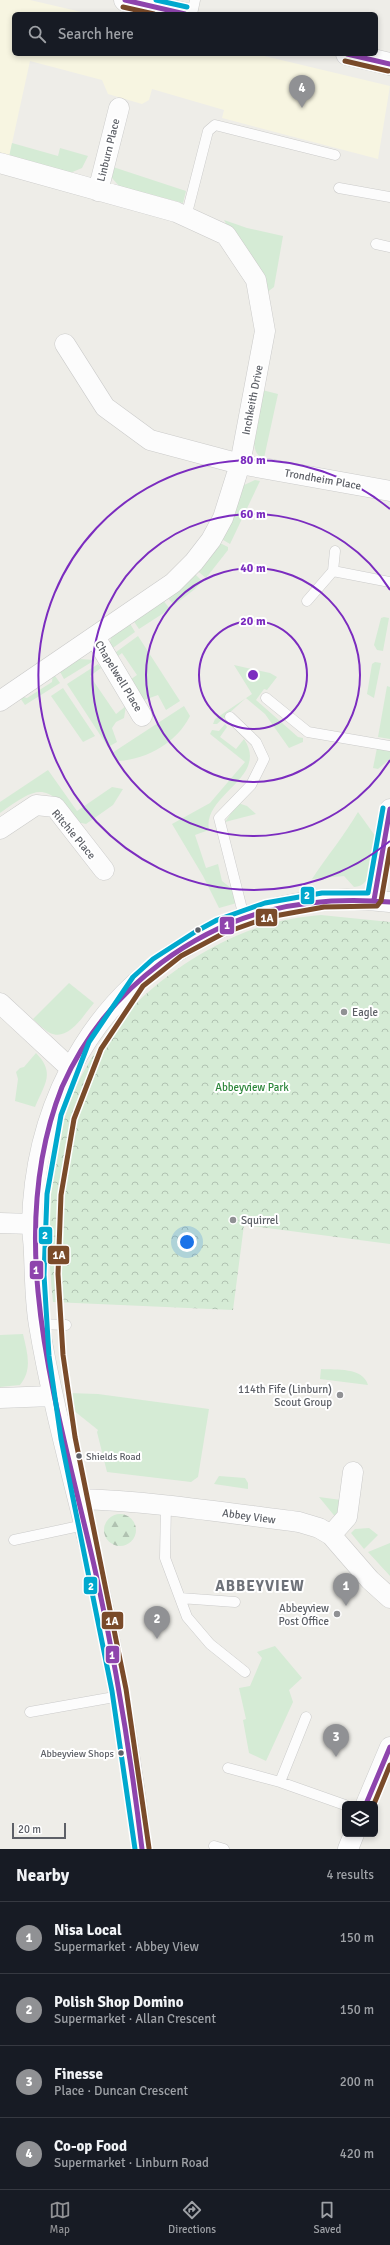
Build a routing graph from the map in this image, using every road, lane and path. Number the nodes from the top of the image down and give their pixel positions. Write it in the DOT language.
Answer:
graph roads {
  1 [pos="125,0"];
  2 [pos="195,0"];
  3 [pos="176,12"];
  4 [pos="192,12"];
  5 [pos="356,56"];
  6 [pos="390,64"];
  7 [pos="119,108"];
  8 [pos="334,155"];
  9 [pos="0,163"];
  10 [pos="339,188"];
  11 [pos="98,191"];
  12 [pos="390,198"];
  13 [pos="186,217"];
  14 [pos="376,244"];
  15 [pos="390,247"];
  16 [pos="65,344"];
  17 [pos="240,464"];
  18 [pos="390,491"];
  19 [pos="335,551"];
  20 [pos="332,571"];
  21 [pos="390,582"];
  22 [pos="307,601"];
  23 [pos="95,637"];
  24 [pos="266,698"];
  25 [pos="0,701"];
  26 [pos="230,716"];
  27 [pos="141,717"];
  28 [pos="390,746"];
  29 [pos="390,809"];
  30 [pos="0,829"];
  31 [pos="104,870"];
  32 [pos="382,901"];
  33 [pos="244,917"];
  34 [pos="0,1003"];
  35 [pos="70,1068"];
  36 [pos="0,1223"];
  37 [pos="32,1224"];
  38 [pos="38,1324"];
  39 [pos="66,1325"];
  40 [pos="52,1396"];
  41 [pos="0,1398"];
  42 [pos="353,1472"];
  43 [pos="78,1499"];
  44 [pos="166,1505"];
  45 [pos="84,1525"];
  46 [pos="331,1535"];
  47 [pos="14,1540"];
  48 [pos="180,1598"];
  49 [pos="390,1598"];
  50 [pos="235,1602"];
  51 [pos="246,1672"];
  52 [pos="120,1696"];
  53 [pos="30,1712"];
  54 [pos="306,1717"];
  55 [pos="390,1747"];
  56 [pos="228,1768"];
  57 [pos="280,1782"];
  58 [pos="367,1801"];
  59 [pos="342,1804"];
  60 [pos="353,1837"];
  61 [pos="142,1849"];
  62 [pos="348,1849"];
  1 -- 3 [label="street"];
  2 -- 4 [label="lane"];
  5 -- 6 [label="street"];
  7 -- 11 [label="street, Linburn Place"];
  8 -- 13 [label="lane"];
  9 -- 11 [label="street, Inchkeith Drive"];
  10 -- 12 [label="lane"];
  11 -- 13 [label="street, Inchkeith Drive"];
  13 -- 17 [label="street, Inchkeith Drive"];
  14 -- 15 [label="lane"];
  16 -- 17 [label="street, Trondheim Place"];
  17 -- 18 [label="street, Trondheim Place"];
  17 -- 23 [label="street, Inchkeith Drive"];
  19 -- 20 [label="lane"];
  20 -- 21 [label="lane"];
  20 -- 22 [label="lane"];
  23 -- 25 [label="street, Inchkeith Drive"];
  23 -- 27 [label="street, Chapelwell Place"];
  24 -- 28 [label="lane"];
  26 -- 33 [label="lane"];
  29 -- 32 [label="street"];
  30 -- 31 [label="street, Ritchie Place"];
  32 -- 33 [label="street"];
  33 -- 35 [label="street"];
  34 -- 35 [label="street"];
  35 -- 37 [label="street"];
  36 -- 37 [label="street"];
  37 -- 38 [label="street"];
  38 -- 39 [label="lane"];
  38 -- 40 [label="street"];
  40 -- 41 [label="street"];
  40 -- 43 [label="street"];
  42 -- 46 [label="street"];
  43 -- 44 [label="street, Abbey View"];
  43 -- 45 [label="street"];
  44 -- 46 [label="street, Abbey View"];
  44 -- 48 [label="lane"];
  45 -- 47 [label="lane"];
  45 -- 52 [label="street"];
  46 -- 49 [label="street, Abbey View"];
  48 -- 50 [label="lane"];
  48 -- 51 [label="lane"];
  52 -- 53 [label="lane"];
  52 -- 61 [label="street"];
  54 -- 57 [label="lane"];
  55 -- 58 [label="street"];
  56 -- 57 [label="lane"];
  57 -- 59 [label="lane"];
  60 -- 62 [label="street"];
}
